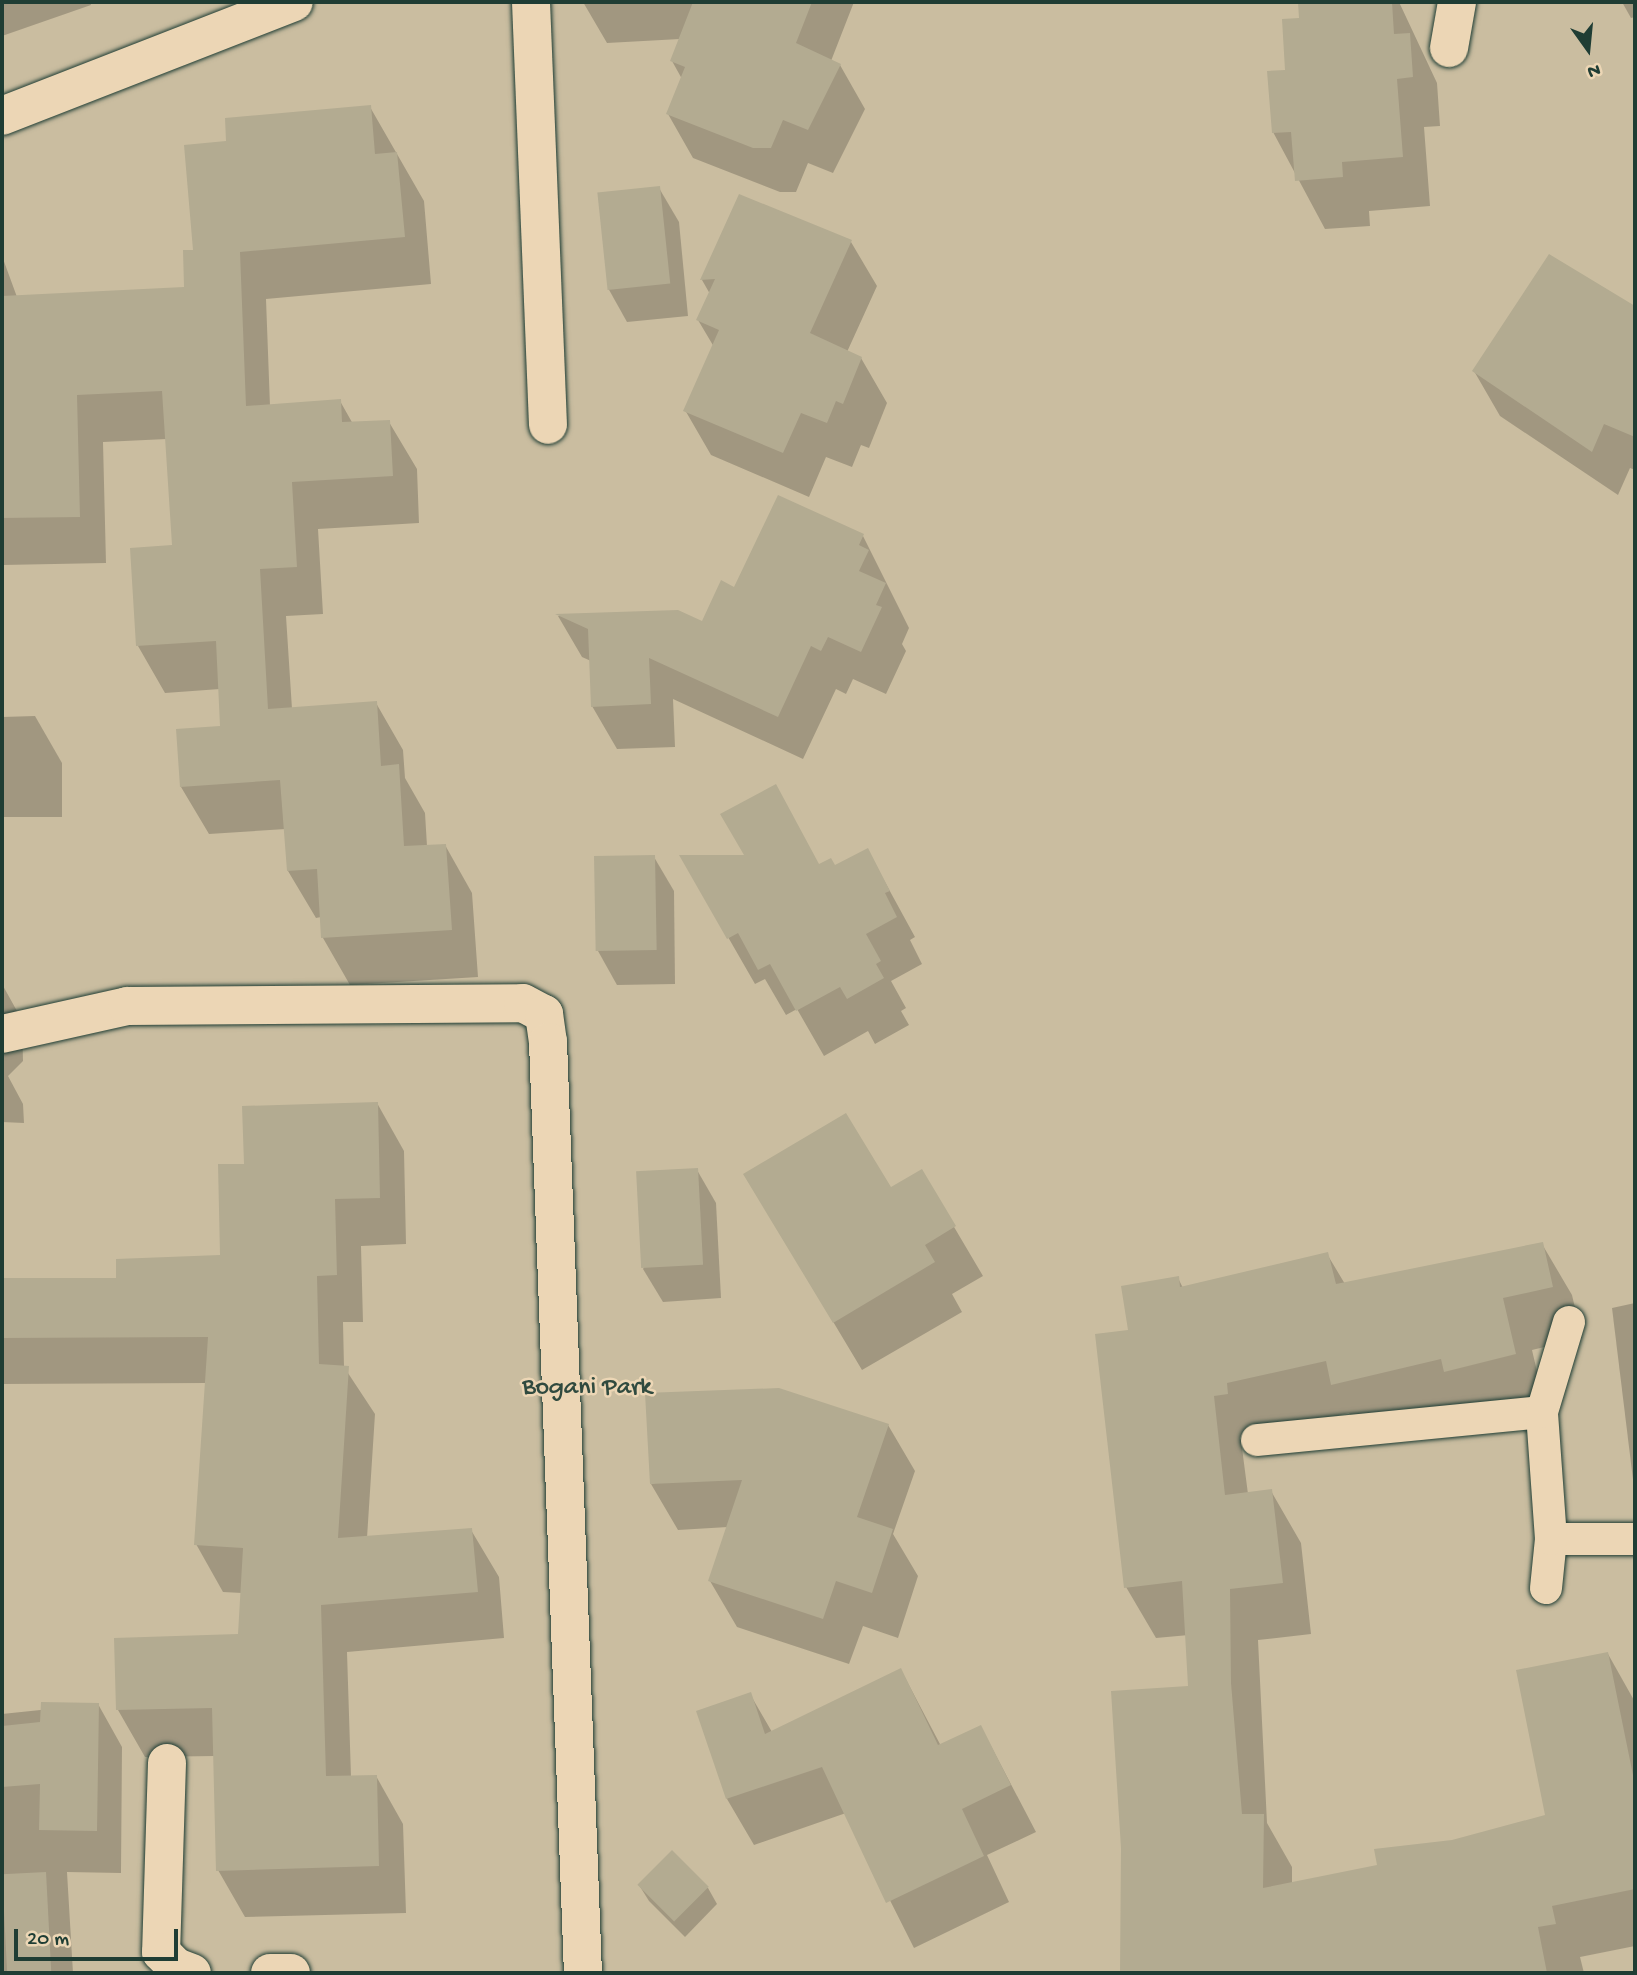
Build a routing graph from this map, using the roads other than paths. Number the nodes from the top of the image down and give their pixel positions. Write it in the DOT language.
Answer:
graph roads {
  1 [pos="293,2"];
  2 [pos="531,2"];
  3 [pos="1457,2"];
  4 [pos="1448,48"];
  5 [pos="2,116"];
  6 [pos="548,425"];
  7 [pos="2,1034"];
  8 [pos="1569,1322"];
  9 [pos="1542,1412"];
  10 [pos="1257,1440"];
  11 [pos="1552,1539"];
  12 [pos="1635,1539"];
  13 [pos="1546,1588"];
  14 [pos="167,1763"];
  15 [pos="192,1973"];
  16 [pos="270,1973"];
  17 [pos="291,1973"];
  18 [pos="583,1973"];
  1 -- 5 [label="street"];
  2 -- 6 [label="street"];
  3 -- 4 [label="street"];
  7 -- 18 [label="street"];
  8 -- 9 [label="lane"];
  9 -- 10 [label="lane"];
  9 -- 11 [label="lane"];
  11 -- 12 [label="lane"];
  11 -- 13 [label="lane"];
  14 -- 15 [label="street"];
  16 -- 17 [label="street"];
}
